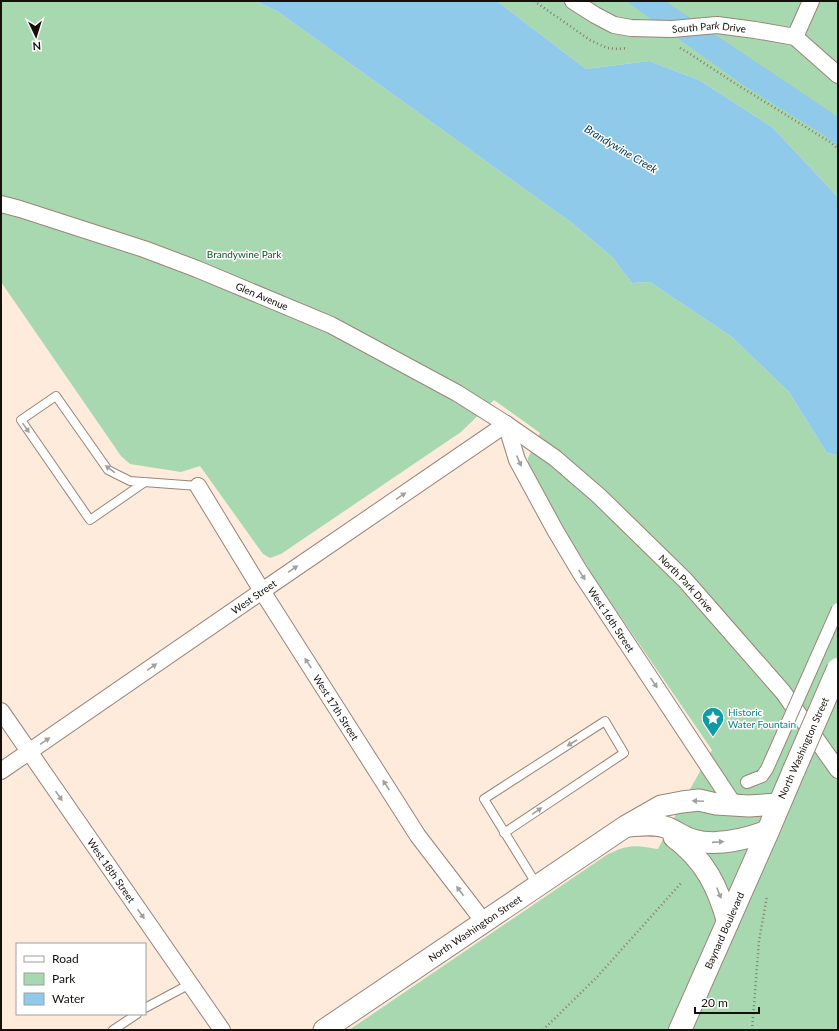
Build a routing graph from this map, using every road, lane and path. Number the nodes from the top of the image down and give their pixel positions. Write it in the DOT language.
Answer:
graph roads {
  1 [pos="534,1"];
  2 [pos="573,1"];
  3 [pos="811,1"];
  4 [pos="795,37"];
  5 [pos="633,47"];
  6 [pos="677,47"];
  7 [pos="838,75"];
  8 [pos="838,149"];
  9 [pos="1,204"];
  10 [pos="506,424"];
  11 [pos="145,482"];
  12 [pos="198,486"];
  13 [pos="262,591"];
  14 [pos="838,609"];
  15 [pos="838,669"];
  16 [pos="1,711"];
  17 [pos="29,753"];
  18 [pos="838,770"];
  19 [pos="1,771"];
  20 [pos="747,782"];
  21 [pos="778,804"];
  22 [pos="734,805"];
  23 [pos="656,825"];
  24 [pos="626,826"];
  25 [pos="768,831"];
  26 [pos="504,833"];
  27 [pos="682,882"];
  28 [pos="538,886"];
  29 [pos="767,896"];
  30 [pos="484,922"];
  31 [pos="728,923"];
  32 [pos="190,984"];
  33 [pos="146,1007"];
  34 [pos="136,1015"];
  35 [pos="113,1030"];
  36 [pos="222,1030"];
  37 [pos="324,1030"];
  38 [pos="543,1030"];
  39 [pos="680,1030"];
  40 [pos="752,1030"];
  1 -- 5 [label="path"];
  2 -- 4 [label="street, South Park Drive"];
  3 -- 4 [label="street"];
  4 -- 7 [label="street"];
  6 -- 8 [label="path"];
  9 -- 10 [label="street, Glen Avenue"];
  13 -- 10 [label="street, West Street, one-way"];
  10 -- 18 [label="street, North Park Drive"];
  10 -- 22 [label="street, West 16th Street, one-way"];
  11 -- 11 [label="lane, one-way"];
  11 -- 12 [label="lane"];
  12 -- 13 [label="street, West 17th Street"];
  17 -- 13 [label="street, West Street, one-way"];
  30 -- 13 [label="street, West 17th Street, one-way"];
  14 -- 20 [label="street, bridge"];
  15 -- 21 [label="main road, North Washington Street, bridge"];
  16 -- 17 [label="street, West 18th Street"];
  17 -- 19 [label="street, West Street"];
  17 -- 32 [label="street, West 18th Street, one-way"];
  21 -- 22 [label="street, North Washington Street"];
  21 -- 25 [label="main road, North Washington Street"];
  22 -- 24 [label="street, North Washington Street, one-way"];
  23 -- 24 [label="street"];
  23 -- 25 [label="street, one-way"];
  23 -- 31 [label="street, one-way"];
  24 -- 28 [label="street, North Washington Street"];
  25 -- 31 [label="main road, Baynard Boulevard"];
  26 -- 26 [label="lane, one-way"];
  26 -- 28 [label="lane"];
  27 -- 38 [label="path"];
  28 -- 30 [label="street, North Washington Street"];
  29 -- 40 [label="path"];
  30 -- 37 [label="street, North Washington Street"];
  31 -- 39 [label="main road, Baynard Boulevard"];
  32 -- 33 [label="lane"];
  32 -- 36 [label="street, West 18th Street"];
  34 -- 35 [label="lane"];
}
